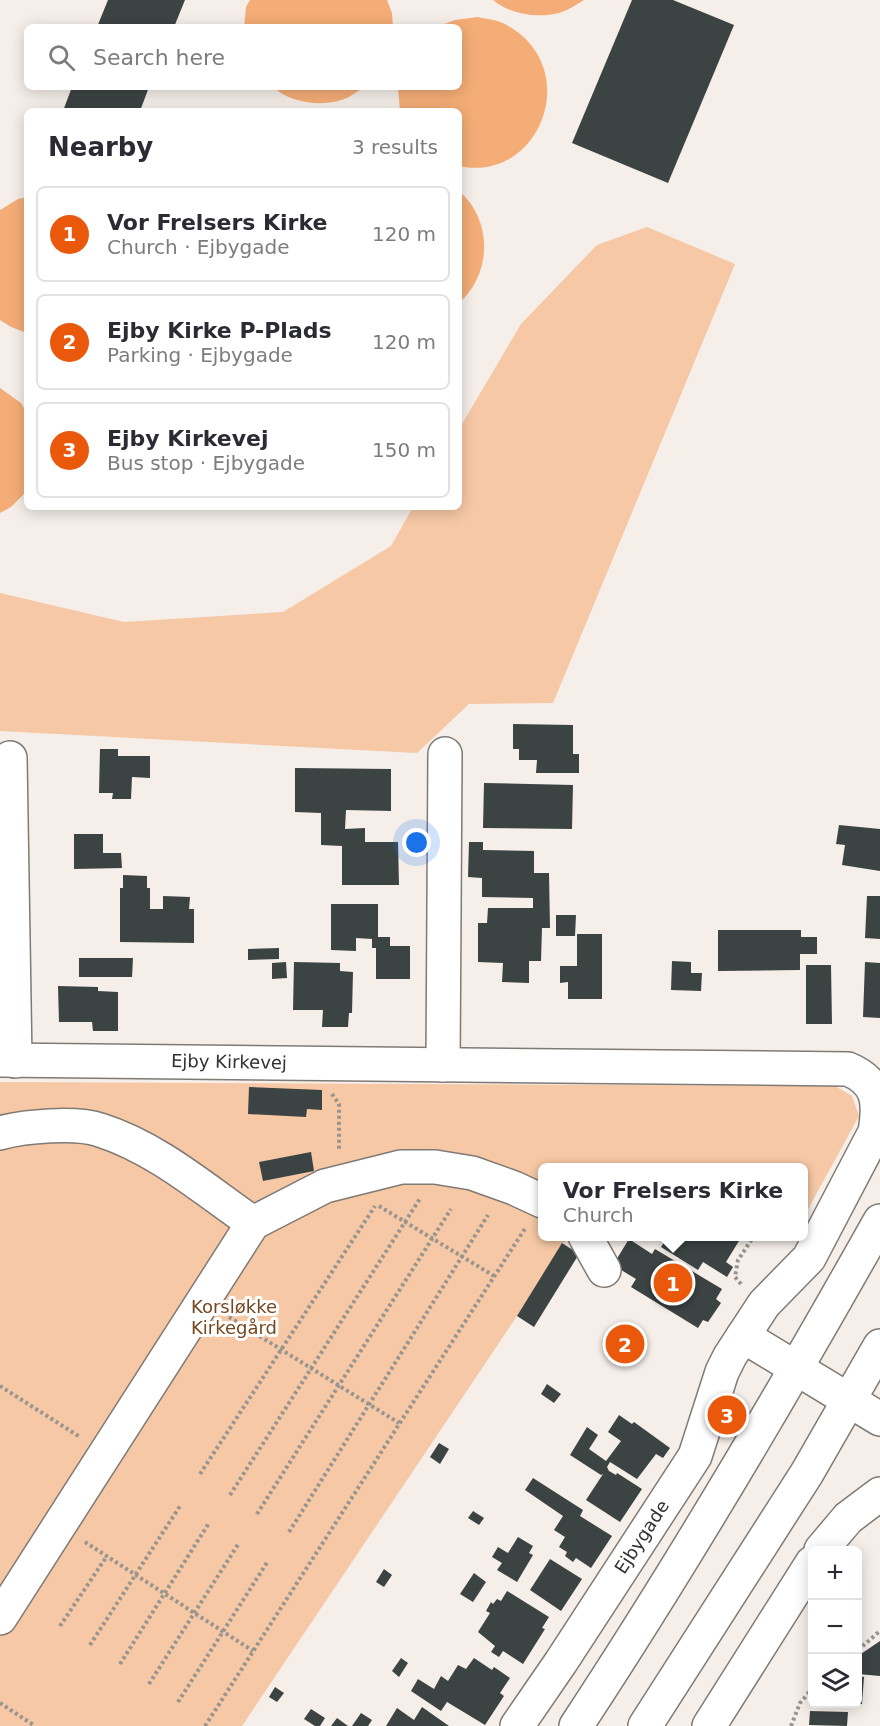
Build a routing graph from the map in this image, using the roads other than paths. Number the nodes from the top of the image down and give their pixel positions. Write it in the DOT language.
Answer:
graph roads {
  1 [pos="445,754"];
  2 [pos="10,758"];
  3 [pos="8,1060"];
  4 [pos="443,1065"];
  5 [pos="848,1069"];
  6 [pos="0,1132"];
  7 [pos="536,1210"];
  8 [pos="880,1221"];
  9 [pos="254,1223"];
  10 [pos="588,1241"];
  11 [pos="604,1270"];
  12 [pos="742,1336"];
  13 [pos="880,1346"];
  14 [pos="796,1368"];
  15 [pos="850,1401"];
  16 [pos="880,1419"];
  17 [pos="880,1494"];
  18 [pos="825,1546"];
  19 [pos="808,1571"];
  20 [pos="0,1617"];
  21 [pos="517,1726"];
  22 [pos="576,1726"];
  23 [pos="645,1726"];
  24 [pos="709,1726"];
  1 -- 4 [label="street"];
  2 -- 3 [label="street, Ejby Kirkevej"];
  3 -- 4 [label="street, Ejby Kirkevej"];
  4 -- 5 [label="street, Ejby Kirkevej"];
  5 -- 12 [label="street, Ejbygade"];
  6 -- 9 [label="street"];
  7 -- 9 [label="street"];
  8 -- 14 [label="street"];
  9 -- 20 [label="street"];
  10 -- 11 [label="street"];
  12 -- 14 [label="street"];
  12 -- 21 [label="street, Ejbygade"];
  13 -- 15 [label="street"];
  14 -- 15 [label="street"];
  14 -- 22 [label="street"];
  15 -- 16 [label="street"];
  15 -- 23 [label="street"];
  17 -- 18 [label="street"];
  19 -- 24 [label="street"];
}
